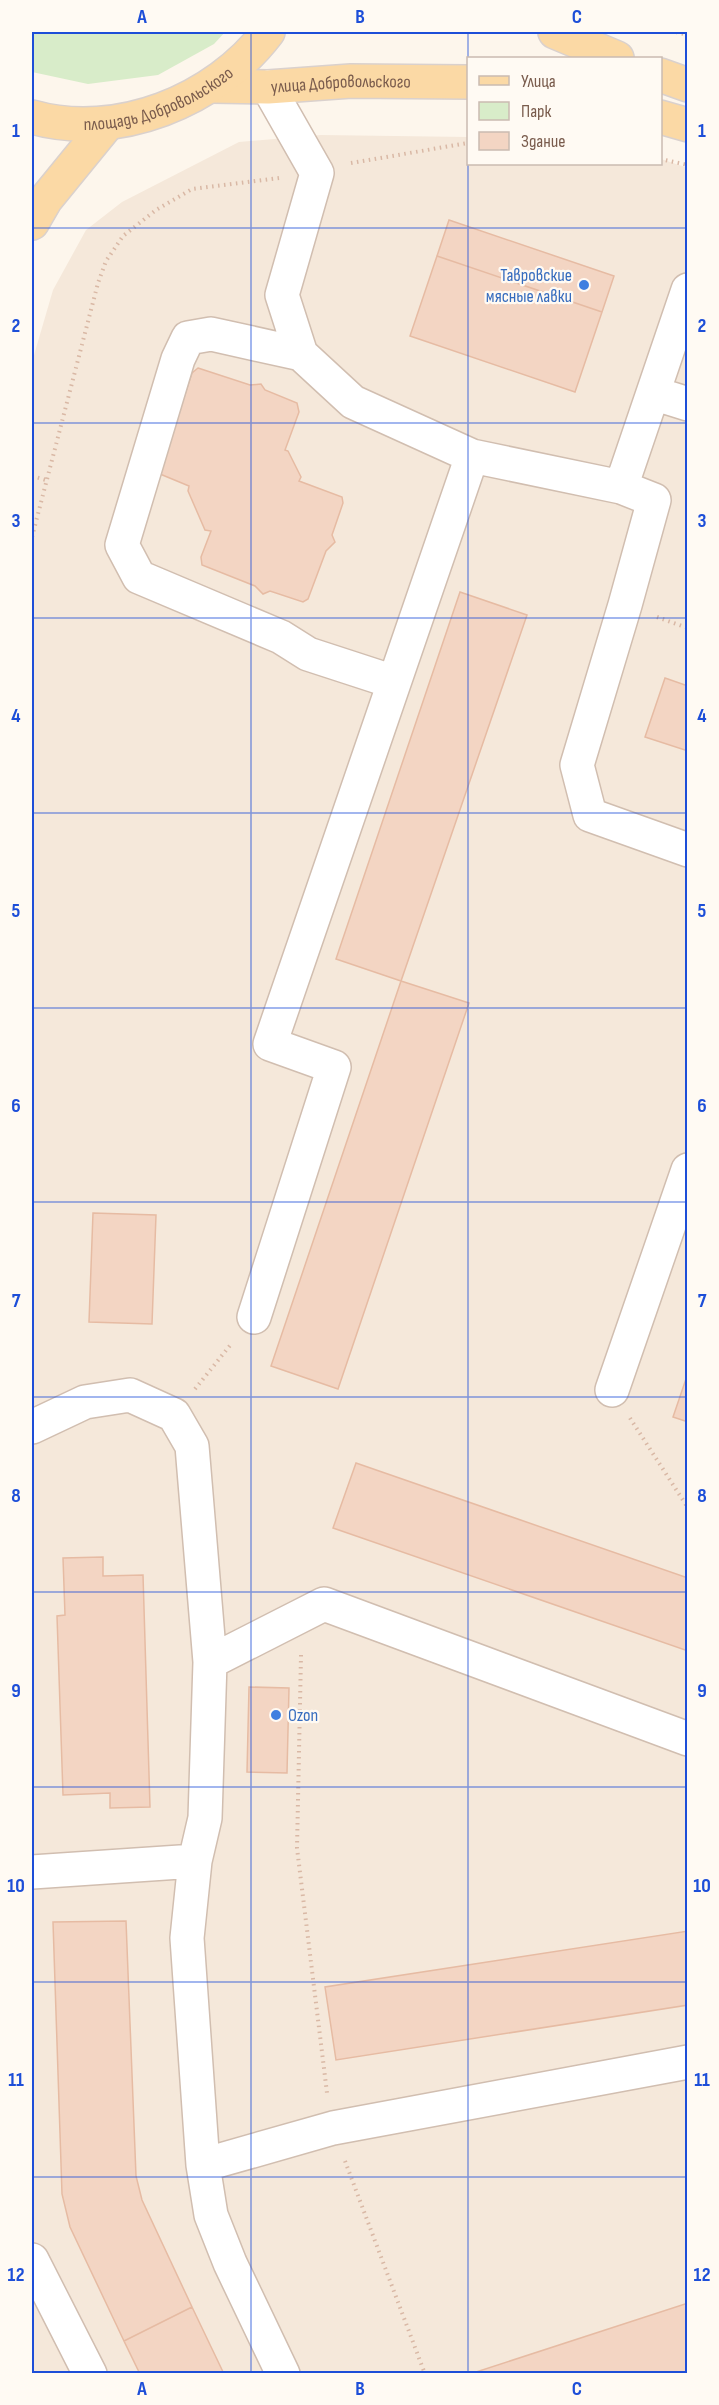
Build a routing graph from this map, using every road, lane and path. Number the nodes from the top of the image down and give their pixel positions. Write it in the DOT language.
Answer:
graph roads {
  1 [pos="268,32"];
  2 [pos="555,32"];
  3 [pos="676,32"];
  4 [pos="687,35"];
  5 [pos="615,57"];
  6 [pos="662,76"];
  7 [pos="467,82"];
  8 [pos="687,85"];
  9 [pos="212,86"];
  10 [pos="268,87"];
  11 [pos="32,117"];
  12 [pos="662,118"];
  13 [pos="108,123"];
  14 [pos="687,125"];
  15 [pos="662,159"];
  16 [pos="687,165"];
  17 [pos="32,223"];
  18 [pos="106,261"];
  19 [pos="687,290"];
  20 [pos="301,354"];
  21 [pos="653,393"];
  22 [pos="687,404"];
  23 [pos="472,456"];
  24 [pos="32,476"];
  25 [pos="46,480"];
  26 [pos="621,487"];
  27 [pos="32,537"];
  28 [pos="394,682"];
  29 [pos="687,850"];
  30 [pos="687,1170"];
  31 [pos="254,1317"];
  32 [pos="612,1390"];
  33 [pos="174,1415"];
  34 [pos="32,1427"];
  35 [pos="687,1508"];
  36 [pos="301,1616"];
  37 [pos="210,1662"];
  38 [pos="687,1739"];
  39 [pos="195,1861"];
  40 [pos="32,1872"];
  41 [pos="687,2062"];
  42 [pos="333,2128"];
  43 [pos="203,2165"];
  44 [pos="32,2260"];
  45 [pos="90,2373"];
  46 [pos="283,2373"];
  47 [pos="424,2373"];
  1 -- 9 [label="main road, площадь Добровольского"];
  2 -- 5 [label="main road"];
  3 -- 4 [label="path"];
  6 -- 8 [label="main road"];
  7 -- 10 [label="main road, улица Добровольского"];
  9 -- 10 [label="main road, улица Добровольского"];
  9 -- 13 [label="main road, площадь Добровольского"];
  10 -- 20 [label="lane"];
  11 -- 13 [label="main road, площадь Добровольского"];
  12 -- 14 [label="main road"];
  13 -- 17 [label="main road"];
  15 -- 16 [label="path"];
  18 -- 25 [label="path"];
  19 -- 21 [label="lane"];
  20 -- 23 [label="lane"];
  20 -- 28 [label="lane"];
  21 -- 22 [label="lane"];
  21 -- 26 [label="lane"];
  23 -- 26 [label="lane"];
  23 -- 28 [label="lane"];
  24 -- 25 [label="path"];
  25 -- 27 [label="path"];
  26 -- 29 [label="lane"];
  28 -- 31 [label="lane"];
  30 -- 32 [label="lane"];
  31 -- 33 [label="path"];
  32 -- 35 [label="path"];
  33 -- 34 [label="lane"];
  33 -- 37 [label="lane"];
  36 -- 37 [label="lane"];
  36 -- 38 [label="lane"];
  36 -- 42 [label="path"];
  37 -- 39 [label="lane"];
  39 -- 40 [label="lane"];
  39 -- 43 [label="lane"];
  41 -- 42 [label="lane"];
  42 -- 43 [label="lane"];
  42 -- 47 [label="path"];
  43 -- 46 [label="lane"];
  44 -- 45 [label="lane"];
}
